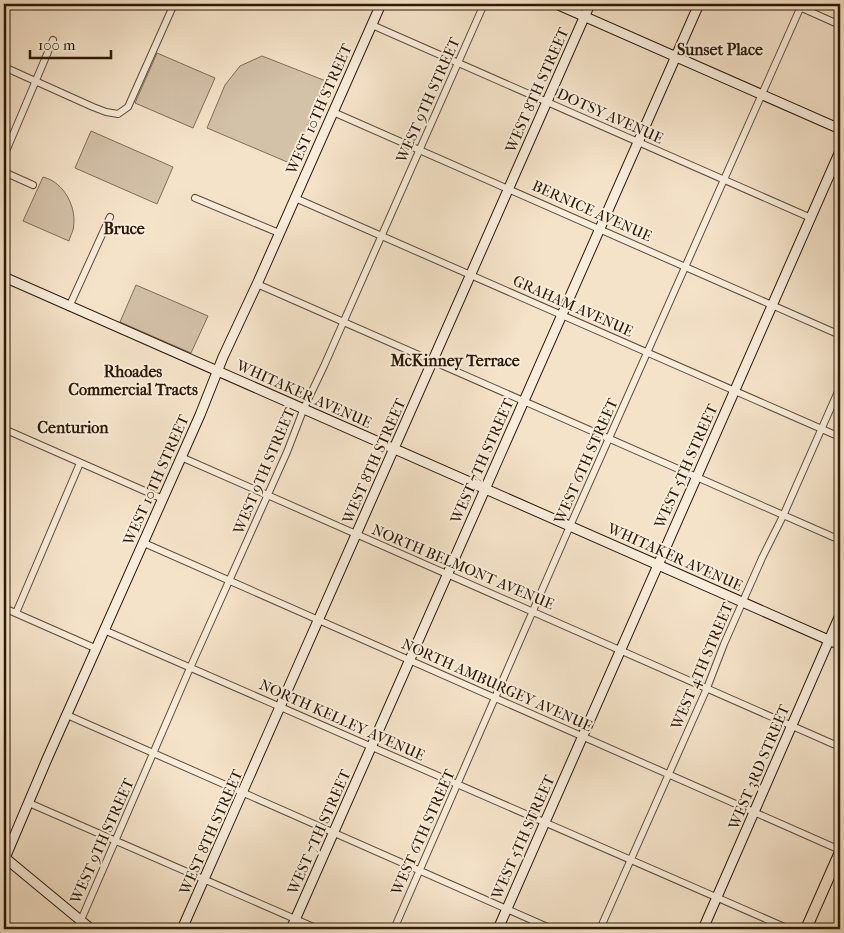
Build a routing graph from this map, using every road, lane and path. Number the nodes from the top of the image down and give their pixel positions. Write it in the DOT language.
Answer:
graph roads {
  1 [pos="174,4"];
  2 [pos="381,4"];
  3 [pos="484,4"];
  4 [pos="556,4"];
  5 [pos="590,4"];
  6 [pos="699,4"];
  7 [pos="793,4"];
  8 [pos="802,5"];
  9 [pos="585,16"];
  10 [pos="840,24"];
  11 [pos="372,25"];
  12 [pos="53,40"];
  13 [pos="676,55"];
  14 [pos="458,63"];
  15 [pos="4,67"];
  16 [pos="36,81"];
  17 [pos="762,94"];
  18 [pos="547,102"];
  19 [pos="333,112"];
  20 [pos="840,129"];
  21 [pos="638,142"];
  22 [pos="420,149"];
  23 [pos="840,151"];
  24 [pos="4,156"];
  25 [pos="4,172"];
  26 [pos="724,180"];
  27 [pos="33,185"];
  28 [pos="509,188"];
  29 [pos="195,198"];
  30 [pos="295,198"];
  31 [pos="110,217"];
  32 [pos="811,218"];
  33 [pos="600,228"];
  34 [pos="279,234"];
  35 [pos="382,236"];
  36 [pos="686,266"];
  37 [pos="471,275"];
  38 [pos="4,277"];
  39 [pos="257,284"];
  40 [pos="773,305"];
  41 [pos="69,307"];
  42 [pos="562,315"];
  43 [pos="344,322"];
  44 [pos="840,335"];
  45 [pos="648,353"];
  46 [pos="433,362"];
  47 [pos="217,371"];
  48 [pos="840,387"];
  49 [pos="735,391"];
  50 [pos="524,401"];
  51 [pos="304,408"];
  52 [pos="4,429"];
  53 [pos="822,429"];
  54 [pos="840,437"];
  55 [pos="610,439"];
  56 [pos="395,449"];
  57 [pos="181,457"];
  58 [pos="80,463"];
  59 [pos="696,478"];
  60 [pos="484,488"];
  61 [pos="268,495"];
  62 [pos="163,498"];
  63 [pos="783,516"];
  64 [pos="570,526"];
  65 [pos="357,535"];
  66 [pos="840,540"];
  67 [pos="144,543"];
  68 [pos="658,564"];
  69 [pos="448,574"];
  70 [pos="230,581"];
  71 [pos="743,602"];
  72 [pos="4,608"];
  73 [pos="534,612"];
  74 [pos="16,613"];
  75 [pos="840,615"];
  76 [pos="319,621"];
  77 [pos="104,630"];
  78 [pos="829,640"];
  79 [pos="840,645"];
  80 [pos="97,649"];
  81 [pos="621,650"];
  82 [pos="410,660"];
  83 [pos="190,668"];
  84 [pos="707,688"];
  85 [pos="496,698"];
  86 [pos="281,707"];
  87 [pos="66,715"];
  88 [pos="791,726"];
  89 [pos="583,736"];
  90 [pos="372,746"];
  91 [pos="840,747"];
  92 [pos="154,753"];
  93 [pos="669,774"];
  94 [pos="458,784"];
  95 [pos="244,793"];
  96 [pos="29,803"];
  97 [pos="755,812"];
  98 [pos="545,822"];
  99 [pos="333,833"];
  100 [pos="116,841"];
  101 [pos="840,851"];
  102 [pos="631,860"];
  103 [pos="5,861"];
  104 [pos="420,871"];
  105 [pos="205,880"];
  106 [pos="717,898"];
  107 [pos="506,909"];
  108 [pos="295,919"];
  109 [pos="86,926"];
  110 [pos="182,929"];
  111 [pos="291,929"];
  112 [pos="318,929"];
  113 [pos="394,929"];
  114 [pos="498,929"];
  115 [pos="552,929"];
  116 [pos="600,929"];
  117 [pos="703,929"];
  118 [pos="789,929"];
  119 [pos="806,929"];
  1 -- 16 [label="street"];
  2 -- 11 [label="street, WEST 10TH STREET"];
  3 -- 14 [label="street, WEST 9TH STREET"];
  4 -- 9 [label="street"];
  5 -- 9 [label="street, WEST 8TH STREET"];
  6 -- 13 [label="street, WEST 7TH STREET"];
  7 -- 8 [label="street"];
  8 -- 10 [label="street"];
  8 -- 17 [label="street, WEST 6TH STREET"];
  9 -- 13 [label="street"];
  9 -- 18 [label="street, WEST 8TH STREET"];
  11 -- 14 [label="street, DOTSY AVENUE"];
  11 -- 19 [label="street, WEST 10TH STREET"];
  12 -- 16 [label="street"];
  13 -- 17 [label="street"];
  13 -- 21 [label="street, WEST 7TH STREET"];
  14 -- 18 [label="street, DOTSY AVENUE"];
  14 -- 22 [label="street, WEST 9TH STREET"];
  15 -- 16 [label="street"];
  16 -- 24 [label="street"];
  17 -- 20 [label="street"];
  17 -- 26 [label="street, WEST 6TH STREET"];
  18 -- 21 [label="street, DOTSY AVENUE"];
  18 -- 28 [label="street, WEST 8TH STREET"];
  19 -- 22 [label="street, BERNICE AVENUE"];
  19 -- 30 [label="street, WEST 10TH STREET"];
  21 -- 26 [label="street, DOTSY AVENUE"];
  21 -- 33 [label="street, WEST 7TH STREET"];
  22 -- 28 [label="street, BERNICE AVENUE"];
  22 -- 35 [label="street, WEST 9TH STREET"];
  23 -- 32 [label="street, WEST 5TH STREET"];
  25 -- 27 [label="street"];
  26 -- 32 [label="street, DOTSY AVENUE"];
  26 -- 36 [label="street, WEST 6TH STREET"];
  28 -- 33 [label="street, BERNICE AVENUE"];
  28 -- 37 [label="street, WEST 8TH STREET"];
  29 -- 34 [label="street"];
  30 -- 34 [label="street, WEST 10TH STREET"];
  30 -- 35 [label="street, GRAHAM AVENUE"];
  31 -- 41 [label="street"];
  32 -- 40 [label="street, WEST 5TH STREET"];
  33 -- 36 [label="street, BERNICE AVENUE"];
  33 -- 42 [label="street, WEST 7TH STREET"];
  34 -- 39 [label="street, WEST 10TH STREET"];
  35 -- 37 [label="street, GRAHAM AVENUE"];
  35 -- 43 [label="street, WEST 9TH STREET"];
  36 -- 40 [label="street, BERNICE AVENUE"];
  36 -- 45 [label="street, WEST 6TH STREET"];
  37 -- 42 [label="street, GRAHAM AVENUE"];
  37 -- 46 [label="street, WEST 8TH STREET"];
  38 -- 41 [label="street, WHITAKER AVENUE"];
  39 -- 43 [label="street"];
  39 -- 47 [label="street, WEST 10TH STREET"];
  40 -- 44 [label="street, BERNICE AVENUE"];
  40 -- 49 [label="street, WEST 5TH STREET"];
  41 -- 47 [label="street, WHITAKER AVENUE"];
  42 -- 45 [label="street, GRAHAM AVENUE"];
  42 -- 50 [label="street, WEST 7TH STREET"];
  43 -- 46 [label="street"];
  43 -- 51 [label="street, WEST 9TH STREET"];
  45 -- 49 [label="street, GRAHAM AVENUE"];
  45 -- 55 [label="street, WEST 6TH STREET"];
  46 -- 50 [label="street"];
  46 -- 56 [label="street, WEST 8TH STREET"];
  47 -- 51 [label="street, WHITAKER AVENUE"];
  47 -- 57 [label="street, WEST 10TH STREET"];
  48 -- 53 [label="street, WEST 4TH STREET"];
  49 -- 53 [label="street, GRAHAM AVENUE"];
  49 -- 59 [label="street, WEST 5TH STREET"];
  50 -- 55 [label="street"];
  50 -- 60 [label="street, WEST 7TH STREET"];
  51 -- 56 [label="street, WHITAKER AVENUE"];
  51 -- 61 [label="street, WEST 9TH STREET"];
  52 -- 58 [label="street"];
  53 -- 54 [label="street, GRAHAM AVENUE"];
  53 -- 63 [label="street, WEST 4TH STREET"];
  55 -- 59 [label="street"];
  55 -- 64 [label="street, WEST 6TH STREET"];
  56 -- 60 [label="street, WHITAKER AVENUE"];
  56 -- 65 [label="street, WEST 8TH STREET"];
  57 -- 61 [label="street, NORTH BELMONT AVENUE"];
  57 -- 62 [label="street, WEST 10TH STREET"];
  58 -- 62 [label="street"];
  58 -- 74 [label="street"];
  59 -- 63 [label="street"];
  59 -- 68 [label="street, WEST 5TH STREET"];
  60 -- 64 [label="street, WHITAKER AVENUE"];
  60 -- 69 [label="street, WEST 7TH STREET"];
  61 -- 65 [label="street, NORTH BELMONT AVENUE"];
  61 -- 70 [label="street, WEST 9TH STREET"];
  62 -- 67 [label="street, WEST 10TH STREET"];
  63 -- 66 [label="street"];
  63 -- 71 [label="street, WEST 4TH STREET"];
  64 -- 68 [label="street, WHITAKER AVENUE"];
  64 -- 73 [label="street, WEST 6TH STREET"];
  65 -- 69 [label="street, NORTH BELMONT AVENUE"];
  65 -- 76 [label="street, WEST 8TH STREET"];
  67 -- 70 [label="street, NORTH AMBURGEY AVENUE"];
  67 -- 77 [label="street, WEST 10TH STREET"];
  68 -- 71 [label="street, WHITAKER AVENUE"];
  68 -- 81 [label="street, WEST 5TH STREET"];
  69 -- 73 [label="street, NORTH BELMONT AVENUE"];
  69 -- 82 [label="street, WEST 7TH STREET"];
  70 -- 76 [label="street, NORTH AMBURGEY AVENUE"];
  70 -- 83 [label="street, WEST 9TH STREET"];
  71 -- 78 [label="street, WHITAKER AVENUE"];
  71 -- 84 [label="street, WEST 4TH STREET"];
  72 -- 74 [label="street"];
  73 -- 81 [label="street, NORTH BELMONT AVENUE"];
  73 -- 85 [label="street, WEST 6TH STREET"];
  74 -- 80 [label="street"];
  75 -- 78 [label="street, WEST 3RD STREET"];
  76 -- 82 [label="street, NORTH AMBURGEY AVENUE"];
  76 -- 86 [label="street, WEST 8TH STREET"];
  77 -- 80 [label="street, WEST 10TH STREET"];
  77 -- 83 [label="street, NORTH KELLEY AVENUE"];
  78 -- 79 [label="street, WHITAKER AVENUE"];
  78 -- 88 [label="street, WEST 3RD STREET"];
  80 -- 87 [label="street, WEST 10TH STREET"];
  81 -- 84 [label="street, NORTH BELMONT AVENUE"];
  81 -- 89 [label="street, WEST 5TH STREET"];
  82 -- 85 [label="street, NORTH AMBURGEY AVENUE"];
  82 -- 90 [label="street, WEST 7TH STREET"];
  83 -- 86 [label="street, NORTH KELLEY AVENUE"];
  83 -- 92 [label="street, WEST 9TH STREET"];
  84 -- 88 [label="street, NORTH BELMONT AVENUE"];
  84 -- 93 [label="street, WEST 4TH STREET"];
  85 -- 89 [label="street, NORTH AMBURGEY AVENUE"];
  85 -- 94 [label="street, WEST 6TH STREET"];
  86 -- 90 [label="street, NORTH KELLEY AVENUE"];
  86 -- 95 [label="street, WEST 8TH STREET"];
  87 -- 92 [label="street"];
  87 -- 96 [label="street, WEST 10TH STREET"];
  88 -- 91 [label="street, NORTH BELMONT AVENUE"];
  88 -- 97 [label="street, WEST 3RD STREET"];
  89 -- 93 [label="street, NORTH AMBURGEY AVENUE"];
  89 -- 98 [label="street, WEST 5TH STREET"];
  90 -- 94 [label="street, NORTH KELLEY AVENUE"];
  90 -- 99 [label="street, WEST 7TH STREET"];
  92 -- 95 [label="street"];
  92 -- 100 [label="street, WEST 9TH STREET"];
  93 -- 97 [label="street, NORTH AMBURGEY AVENUE"];
  93 -- 102 [label="street, WEST 4TH STREET"];
  94 -- 98 [label="street, NORTH KELLEY AVENUE"];
  94 -- 104 [label="street, WEST 6TH STREET"];
  95 -- 99 [label="street"];
  95 -- 105 [label="street, WEST 8TH STREET"];
  96 -- 100 [label="street"];
  96 -- 103 [label="street, WEST 10TH STREET"];
  97 -- 101 [label="street, NORTH AMBURGEY AVENUE"];
  97 -- 106 [label="street, WEST 3RD STREET"];
  98 -- 102 [label="street, NORTH KELLEY AVENUE"];
  98 -- 107 [label="street, WEST 5TH STREET"];
  99 -- 104 [label="street"];
  99 -- 108 [label="street, WEST 7TH STREET"];
  100 -- 105 [label="street"];
  100 -- 109 [label="street, WEST 9TH STREET"];
  101 -- 119 [label="main road"];
  102 -- 106 [label="street, NORTH KELLEY AVENUE"];
  102 -- 116 [label="street, WEST 4TH STREET"];
  103 -- 109 [label="street"];
  104 -- 107 [label="street"];
  104 -- 113 [label="street, WEST 6TH STREET"];
  105 -- 108 [label="street"];
  105 -- 110 [label="street, WEST 8TH STREET"];
  106 -- 117 [label="street, WEST 3RD STREET"];
  106 -- 118 [label="street, NORTH KELLEY AVENUE"];
  107 -- 114 [label="street, WEST 5TH STREET"];
  107 -- 115 [label="street"];
  108 -- 111 [label="street, WEST 7TH STREET"];
  108 -- 112 [label="street"];
}
